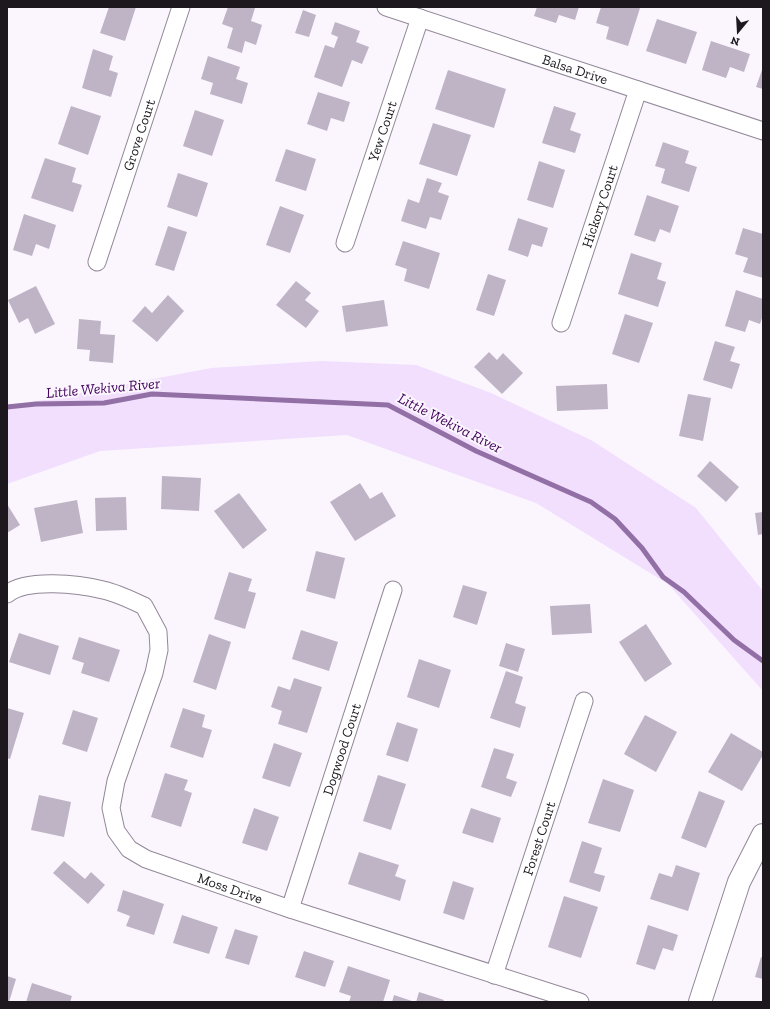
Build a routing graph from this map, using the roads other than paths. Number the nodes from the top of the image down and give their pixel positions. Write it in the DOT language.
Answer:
graph roads {
  1 [pos="181,7"];
  2 [pos="386,7"];
  3 [pos="420,18"];
  4 [pos="638,90"];
  5 [pos="763,131"];
  6 [pos="345,243"];
  7 [pos="97,262"];
  8 [pos="561,323"];
  9 [pos="393,590"];
  10 [pos="7,594"];
  11 [pos="584,701"];
  12 [pos="763,835"];
  13 [pos="290,909"];
  14 [pos="494,975"];
  15 [pos="580,1002"];
  16 [pos="700,1002"];
  1 -- 7 [label="street, Grove Court"];
  2 -- 3 [label="street, Balsa Drive"];
  3 -- 4 [label="street, Balsa Drive"];
  3 -- 6 [label="street, Yew Court"];
  4 -- 5 [label="street, Balsa Drive"];
  4 -- 8 [label="street, Hickory Court"];
  9 -- 13 [label="street, Dogwood Court"];
  10 -- 13 [label="street, Moss Drive"];
  11 -- 14 [label="street, Forest Court"];
  12 -- 16 [label="street"];
  13 -- 14 [label="street, Moss Drive"];
  14 -- 15 [label="street, Moss Drive"];
}
